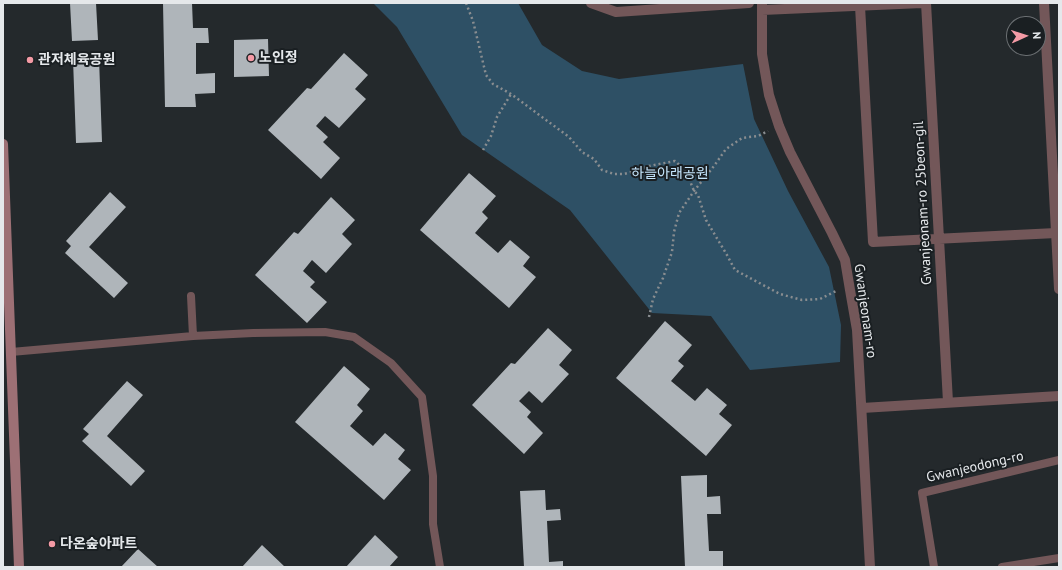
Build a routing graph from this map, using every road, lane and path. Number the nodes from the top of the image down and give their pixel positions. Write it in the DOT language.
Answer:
graph roads {
  1 [pos="466,3"];
  2 [pos="591,3"];
  3 [pos="749,3"];
  4 [pos="922,3"];
  5 [pos="926,3"];
  6 [pos="1044,3"];
  7 [pos="688,5"];
  8 [pos="855,5"];
  9 [pos="762,7"];
  10 [pos="510,94"];
  11 [pos="779,126"];
  12 [pos="3,144"];
  13 [pos="483,150"];
  14 [pos="694,191"];
  15 [pos="1056,233"];
  16 [pos="939,239"];
  17 [pos="841,288"];
  18 [pos="1059,288"];
  19 [pos="191,296"];
  20 [pos="649,317"];
  21 [pos="193,336"];
  22 [pos="11,352"];
  23 [pos="1059,396"];
  24 [pos="948,402"];
  25 [pos="862,408"];
  26 [pos="1059,460"];
  27 [pos="1059,558"];
  28 [pos="19,567"];
  29 [pos="440,567"];
  30 [pos="870,567"];
  31 [pos="934,567"];
  32 [pos="1002,567"];
  1 -- 10 [label="path"];
  2 -- 7 [label="street"];
  3 -- 7 [label="street"];
  4 -- 8 [label="street"];
  5 -- 16 [label="street, Gwanjeonam-ro 25beon-gil"];
  6 -- 15 [label="street"];
  8 -- 9 [label="street"];
  8 -- 16 [label="street"];
  9 -- 11 [label="street, Gwanjeonam-ro"];
  10 -- 13 [label="path"];
  10 -- 14 [label="path"];
  11 -- 14 [label="path"];
  11 -- 25 [label="street, Gwanjeonam-ro"];
  12 -- 22 [label="main road"];
  14 -- 17 [label="path"];
  14 -- 20 [label="path"];
  15 -- 16 [label="street"];
  15 -- 18 [label="street"];
  16 -- 24 [label="street, Gwanjeonam-ro 25beon-gil"];
  19 -- 21 [label="lane"];
  21 -- 22 [label="lane"];
  21 -- 29 [label="lane"];
  22 -- 28 [label="main road"];
  23 -- 24 [label="street"];
  24 -- 25 [label="street"];
  25 -- 30 [label="street, Gwanjeonam-ro"];
  26 -- 31 [label="lane, Gwanjeodong-ro"];
  27 -- 32 [label="lane"];
}
